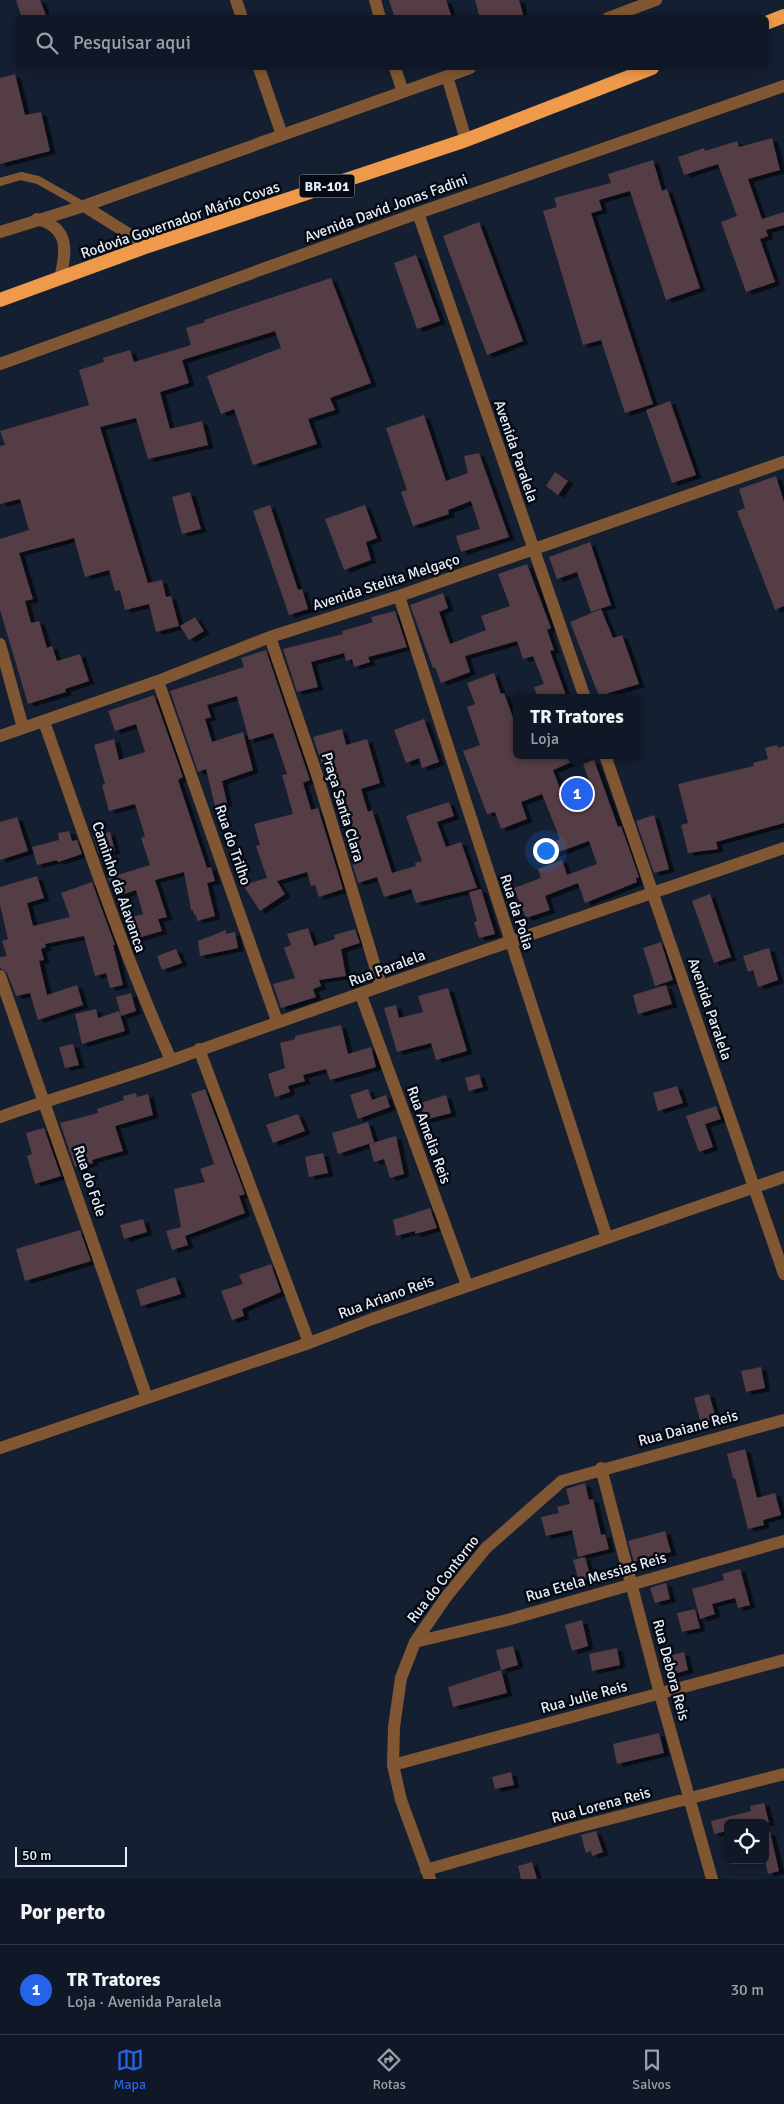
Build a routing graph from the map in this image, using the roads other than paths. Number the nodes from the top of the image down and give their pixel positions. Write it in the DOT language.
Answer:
graph roads {
  1 [pos="236,0"];
  2 [pos="375,0"];
  3 [pos="656,0"];
  4 [pos="241,15"];
  5 [pos="379,15"];
  6 [pos="616,15"];
  7 [pos="784,16"];
  8 [pos="769,22"];
  9 [pos="260,70"];
  10 [pos="396,70"];
  11 [pos="464,70"];
  12 [pos="647,70"];
  13 [pos="447,76"];
  14 [pos="784,86"];
  15 [pos="403,92"];
  16 [pos="282,135"];
  17 [pos="466,140"];
  18 [pos="0,182"];
  19 [pos="84,206"];
  20 [pos="418,213"];
  21 [pos="37,219"];
  22 [pos="0,232"];
  23 [pos="148,246"];
  24 [pos="60,279"];
  25 [pos="0,300"];
  26 [pos="0,364"];
  27 [pos="784,462"];
  28 [pos="533,550"];
  29 [pos="399,596"];
  30 [pos="270,637"];
  31 [pos="0,644"];
  32 [pos="158,680"];
  33 [pos="584,694"];
  34 [pos="44,722"];
  35 [pos="23,728"];
  36 [pos="0,736"];
  37 [pos="606,759"];
  38 [pos="784,848"];
  39 [pos="654,893"];
  40 [pos="510,942"];
  41 [pos="0,976"];
  42 [pos="381,986"];
  43 [pos="361,995"];
  44 [pos="277,1021"];
  45 [pos="199,1049"];
  46 [pos="171,1060"];
  47 [pos="45,1101"];
  48 [pos="0,1116"];
  49 [pos="784,1176"];
  50 [pos="753,1188"];
  51 [pos="607,1238"];
  52 [pos="784,1274"];
  53 [pos="467,1285"];
  54 [pos="309,1343"];
  55 [pos="147,1398"];
  56 [pos="784,1420"];
  57 [pos="0,1448"];
  58 [pos="601,1468"];
  59 [pos="784,1541"];
  60 [pos="631,1584"];
  61 [pos="415,1642"];
  62 [pos="784,1660"];
  63 [pos="660,1694"];
  64 [pos="393,1765"];
  65 [pos="784,1774"];
  66 [pos="689,1798"];
  67 [pos="428,1875"];
  68 [pos="712,1879"];
  1 -- 4 [label="street"];
  2 -- 5 [label="street"];
  3 -- 6 [label="street"];
  7 -- 8 [label="highway"];
  9 -- 16 [label="street"];
  10 -- 15 [label="street"];
  11 -- 13 [label="street"];
  12 -- 17 [label="highway, Rodovia Governador Mário Covas / BR-101"];
  13 -- 15 [label="street"];
  13 -- 17 [label="street"];
  14 -- 20 [label="street, Avenida David Jonas Fadini"];
  15 -- 16 [label="street"];
  16 -- 19 [label="street"];
  17 -- 23 [label="highway, Rodovia Governador Mário Covas / BR-101"];
  18 -- 19 [label="lane"];
  19 -- 21 [label="street"];
  19 -- 23 [label="street"];
  20 -- 26 [label="street, Avenida David Jonas Fadini"];
  20 -- 28 [label="street, Avenida Paralela"];
  21 -- 22 [label="street"];
  21 -- 24 [label="street"];
  23 -- 24 [label="highway, Rodovia Governador Mário Covas / BR-101"];
  24 -- 25 [label="highway, Rodovia Governador Mário Covas / BR-101"];
  27 -- 28 [label="street, Avenida Stelita Melgaço"];
  28 -- 29 [label="street, Avenida Stelita Melgaço"];
  28 -- 33 [label="street, Avenida Paralela"];
  29 -- 30 [label="street, Avenida Stelita Melgaço"];
  29 -- 40 [label="street, Rua da Polia"];
  30 -- 32 [label="street, Avenida Stelita Melgaço"];
  30 -- 42 [label="street, Praça Santa Clara"];
  31 -- 35 [label="street"];
  32 -- 34 [label="street, Avenida Stelita Melgaço"];
  32 -- 44 [label="street, Rua do Trilho"];
  34 -- 35 [label="street, Avenida Stelita Melgaço"];
  34 -- 46 [label="street, Caminho da Alavanca"];
  35 -- 36 [label="street, Avenida Stelita Melgaço"];
  37 -- 39 [label="street, Avenida Paralela"];
  38 -- 39 [label="street, Rua Paralela"];
  39 -- 40 [label="street, Rua Paralela"];
  39 -- 50 [label="street, Avenida Paralela"];
  40 -- 42 [label="street, Rua Paralela"];
  40 -- 51 [label="street, Rua da Polia"];
  41 -- 47 [label="street, Rua do Fole"];
  42 -- 43 [label="street, Rua Paralela"];
  43 -- 44 [label="street, Rua Paralela"];
  43 -- 53 [label="street, Rua Amelia Reis"];
  44 -- 45 [label="street, Rua Paralela"];
  45 -- 46 [label="street, Rua Paralela"];
  45 -- 54 [label="street"];
  46 -- 47 [label="street, Rua Paralela"];
  47 -- 48 [label="street, Rua Paralela"];
  47 -- 55 [label="street, Rua do Fole"];
  49 -- 50 [label="street, Rua Ariano Reis"];
  50 -- 51 [label="street, Rua Ariano Reis"];
  50 -- 52 [label="street, Avenida Paralela"];
  51 -- 53 [label="street, Rua Ariano Reis"];
  53 -- 54 [label="street, Rua Ariano Reis"];
  54 -- 55 [label="street, Rua Ariano Reis"];
  55 -- 57 [label="street, Rua Ariano Reis"];
  56 -- 58 [label="street, Rua Daiane Reis"];
  58 -- 60 [label="street, Rua Debora Reis"];
  58 -- 61 [label="street, Rua do Contorno"];
  59 -- 60 [label="street, Rua Etela Messias Reis"];
  60 -- 61 [label="street, Rua Etela Messias Reis"];
  60 -- 63 [label="street, Rua Debora Reis"];
  61 -- 64 [label="street, Rua do Contorno"];
  62 -- 63 [label="street, Rua Julie Reis"];
  63 -- 64 [label="street, Rua Julie Reis"];
  63 -- 66 [label="street, Rua Debora Reis"];
  64 -- 67 [label="street, Rua do Contorno"];
  65 -- 66 [label="street, Rua Lorena Reis"];
  66 -- 67 [label="street, Rua Lorena Reis"];
  66 -- 68 [label="street, Rua Debora Reis"];
}
